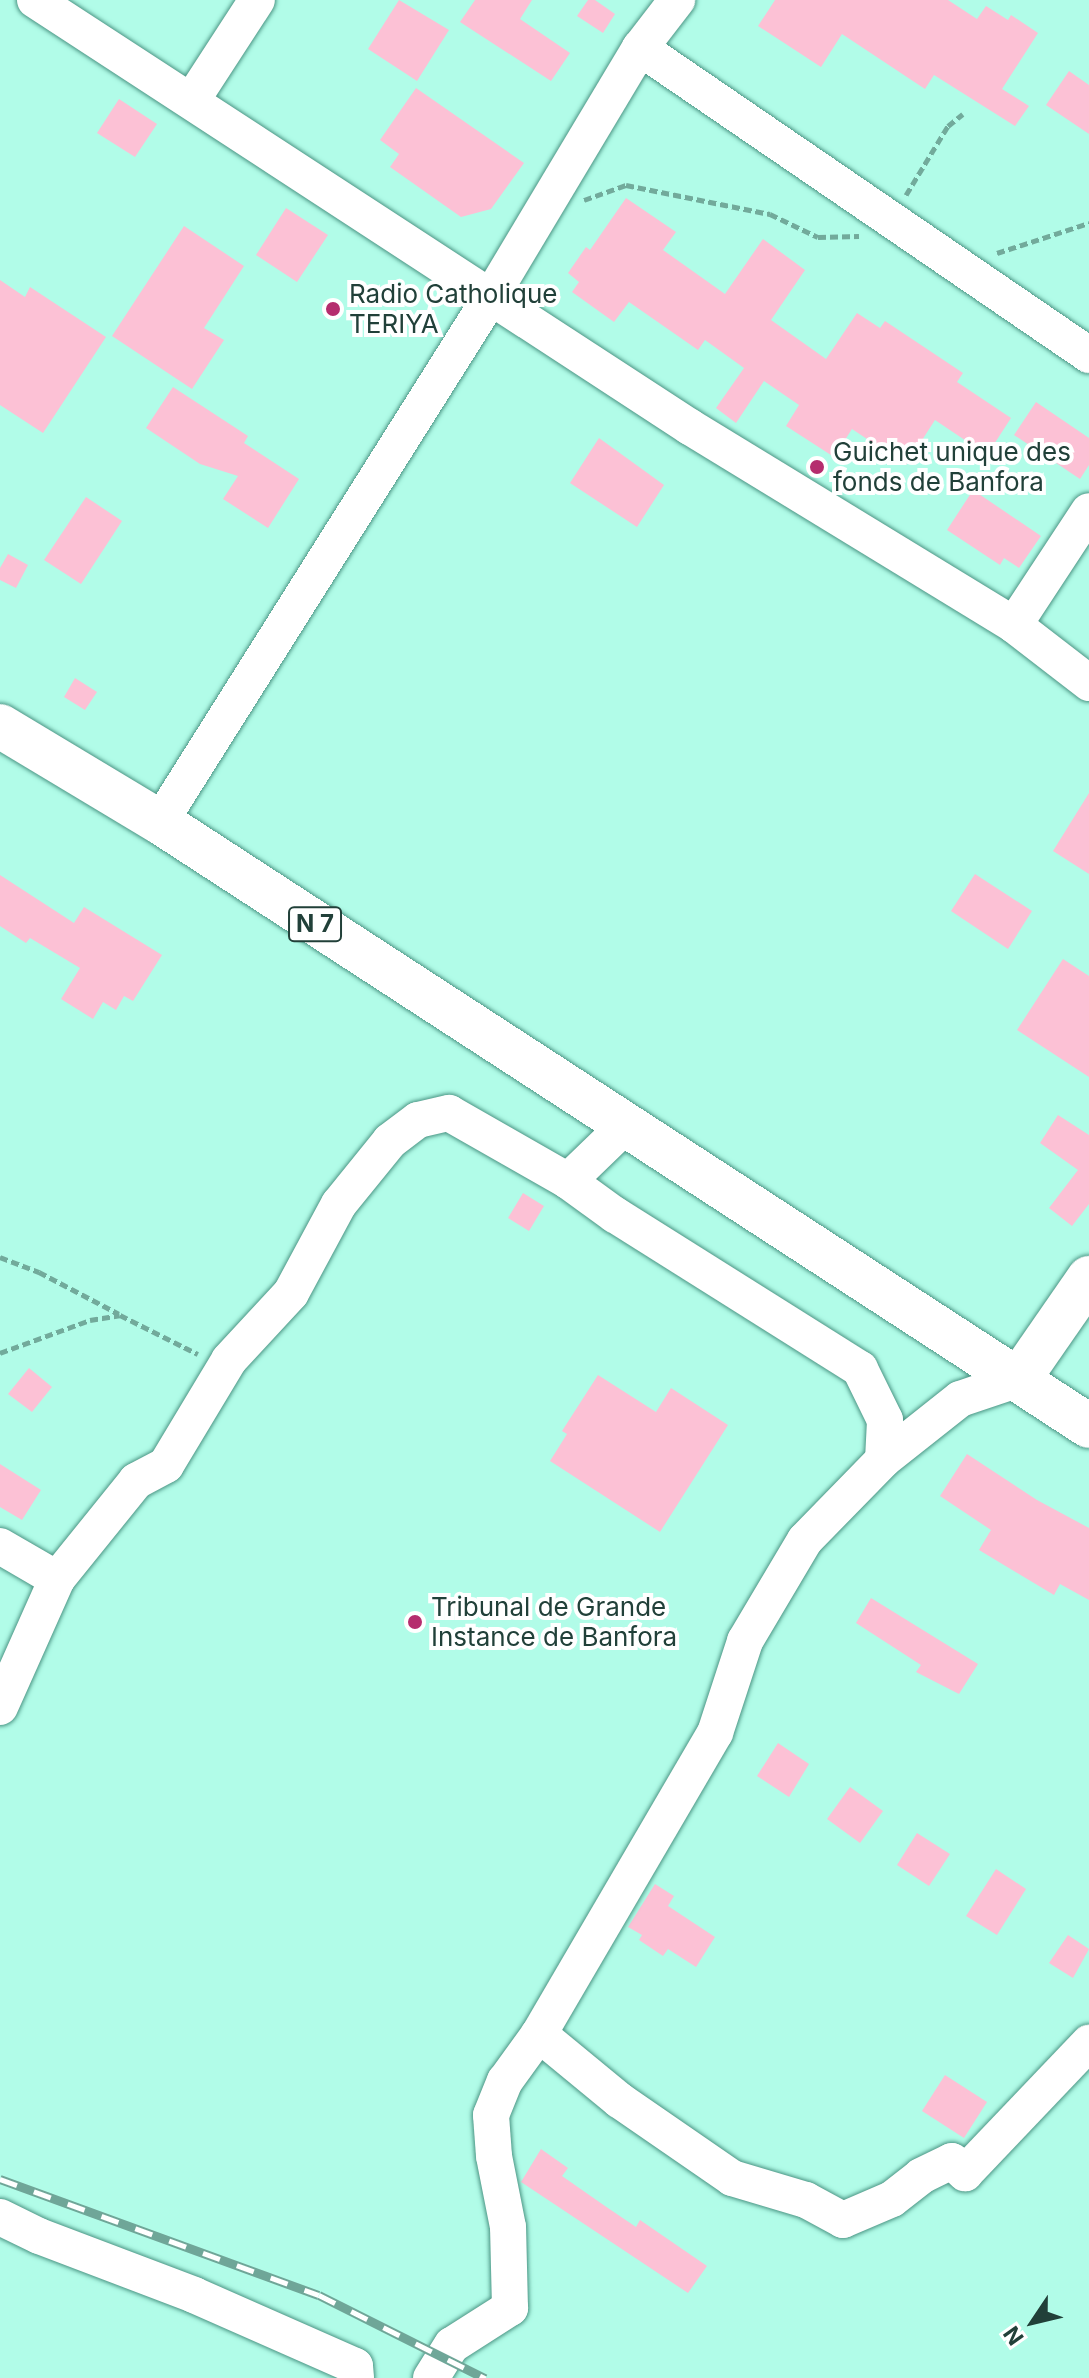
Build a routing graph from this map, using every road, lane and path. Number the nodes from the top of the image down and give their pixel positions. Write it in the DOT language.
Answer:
graph roads {
  1 [pos="35,0"];
  2 [pos="257,0"];
  3 [pos="677,0"];
  4 [pos="640,48"];
  5 [pos="192,100"];
  6 [pos="963,114"];
  7 [pos="547,203"];
  8 [pos="1089,223"];
  9 [pos="900,226"];
  10 [pos="953,262"];
  11 [pos="492,295"];
  12 [pos="1089,355"];
  13 [pos="1089,511"];
  14 [pos="1014,625"];
  15 [pos="1089,683"];
  16 [pos="0,727"];
  17 [pos="160,822"];
  18 [pos="627,1124"];
  19 [pos="568,1181"];
  20 [pos="0,1257"];
  21 [pos="1084,1298"];
  22 [pos="120,1315"];
  23 [pos="0,1353"];
  24 [pos="235,1354"];
  25 [pos="1019,1379"];
  26 [pos="1089,1426"];
  27 [pos="883,1460"];
  28 [pos="0,1546"];
  29 [pos="57,1579"];
  30 [pos="0,1707"];
  31 [pos="539,2034"];
  32 [pos="1089,2043"];
  33 [pos="0,2217"];
  34 [pos="356,2378"];
  35 [pos="431,2378"];
  1 -- 5 [label="street"];
  2 -- 5 [label="street"];
  3 -- 4 [label="street"];
  4 -- 7 [label="street"];
  4 -- 9 [label="street"];
  5 -- 11 [label="street"];
  6 -- 9 [label="path"];
  7 -- 9 [label="path"];
  7 -- 11 [label="street"];
  8 -- 10 [label="path"];
  9 -- 10 [label="street"];
  10 -- 12 [label="street"];
  11 -- 14 [label="street"];
  11 -- 17 [label="street"];
  13 -- 14 [label="street"];
  14 -- 15 [label="street"];
  16 -- 17 [label="main road, N 7"];
  17 -- 18 [label="main road, N 7"];
  18 -- 19 [label="street"];
  18 -- 25 [label="main road, N 7"];
  19 -- 24 [label="street"];
  19 -- 27 [label="street"];
  20 -- 22 [label="path"];
  21 -- 25 [label="main road"];
  22 -- 23 [label="path"];
  22 -- 24 [label="path"];
  24 -- 29 [label="street"];
  25 -- 26 [label="main road, N 7"];
  25 -- 27 [label="street"];
  27 -- 31 [label="street"];
  28 -- 29 [label="street"];
  29 -- 30 [label="street"];
  31 -- 32 [label="street"];
  31 -- 35 [label="street"];
  33 -- 34 [label="street"];
}
